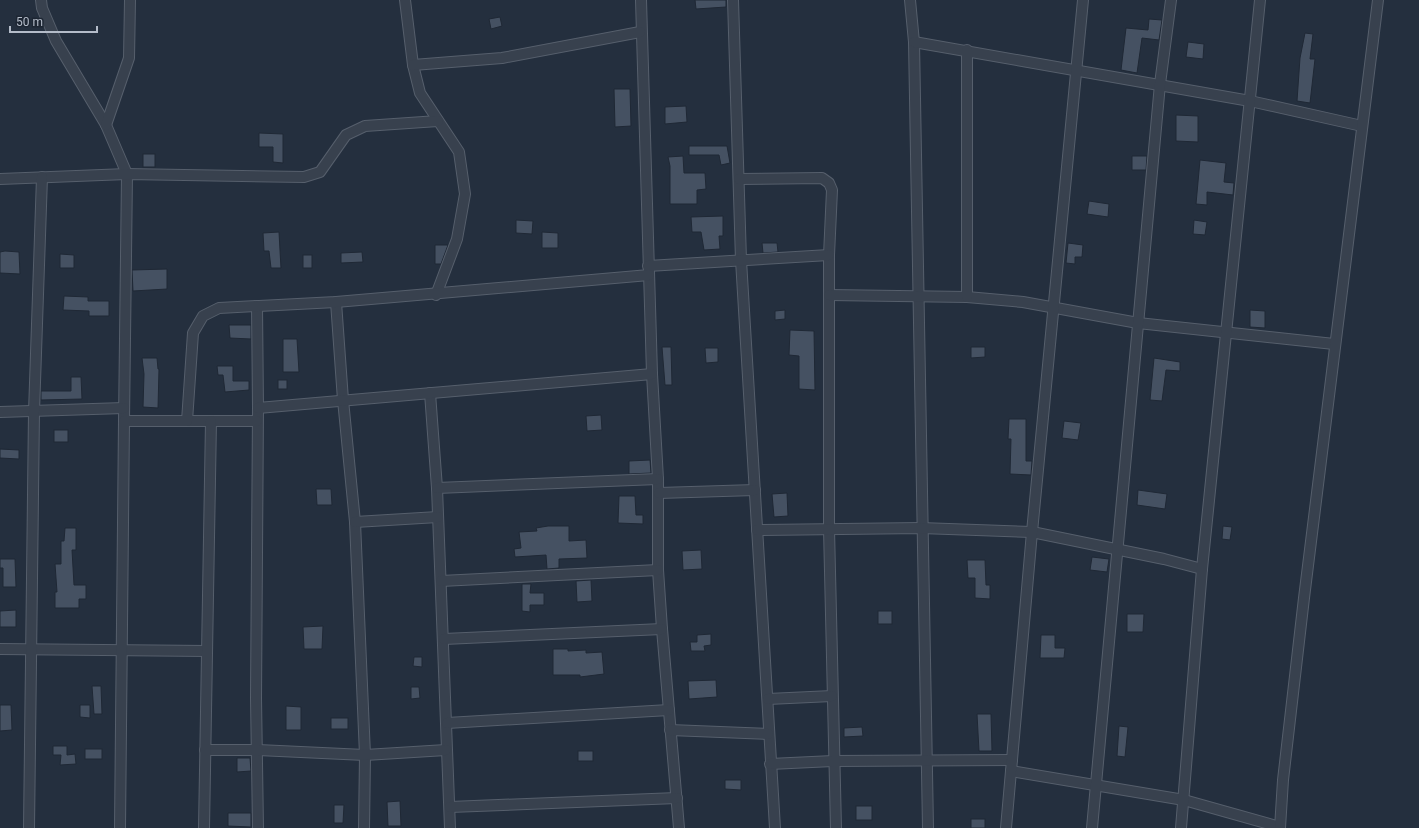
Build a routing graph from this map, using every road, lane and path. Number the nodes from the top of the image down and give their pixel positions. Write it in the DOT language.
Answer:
graph roads {
  1 [pos="41,0"];
  2 [pos="130,0"];
  3 [pos="405,0"];
  4 [pos="641,0"];
  5 [pos="733,0"];
  6 [pos="910,0"];
  7 [pos="1083,0"];
  8 [pos="1171,0"];
  9 [pos="1260,0"];
  10 [pos="1378,0"];
  11 [pos="640,32"];
  12 [pos="914,42"];
  13 [pos="967,50"];
  14 [pos="413,65"];
  15 [pos="1075,69"];
  16 [pos="1160,84"];
  17 [pos="1250,101"];
  18 [pos="438,120"];
  19 [pos="106,125"];
  20 [pos="1362,126"];
  21 [pos="126,174"];
  22 [pos="42,177"];
  23 [pos="0,179"];
  24 [pos="739,179"];
  25 [pos="829,255"];
  26 [pos="741,260"];
  27 [pos="649,270"];
  28 [pos="436,295"];
  29 [pos="829,295"];
  30 [pos="920,297"];
  31 [pos="967,297"];
  32 [pos="336,302"];
  33 [pos="257,306"];
  34 [pos="1054,307"];
  35 [pos="1138,324"];
  36 [pos="1225,333"];
  37 [pos="1334,344"];
  38 [pos="652,374"];
  39 [pos="430,393"];
  40 [pos="343,400"];
  41 [pos="124,408"];
  42 [pos="258,408"];
  43 [pos="0,412"];
  44 [pos="34,412"];
  45 [pos="124,421"];
  46 [pos="187,421"];
  47 [pos="211,421"];
  48 [pos="257,421"];
  49 [pos="658,479"];
  50 [pos="437,488"];
  51 [pos="755,490"];
  52 [pos="659,493"];
  53 [pos="438,517"];
  54 [pos="355,522"];
  55 [pos="921,528"];
  56 [pos="829,529"];
  57 [pos="757,530"];
  58 [pos="1032,532"];
  59 [pos="1116,550"];
  60 [pos="1202,569"];
  61 [pos="658,570"];
  62 [pos="441,581"];
  63 [pos="662,629"];
  64 [pos="444,639"];
  65 [pos="0,649"];
  66 [pos="32,649"];
  67 [pos="121,649"];
  68 [pos="207,651"];
  69 [pos="832,696"];
  70 [pos="768,699"];
  71 [pos="669,710"];
  72 [pos="446,723"];
  73 [pos="670,730"];
  74 [pos="768,734"];
  75 [pos="205,750"];
  76 [pos="258,750"];
  77 [pos="446,750"];
  78 [pos="364,755"];
  79 [pos="926,760"];
  80 [pos="1012,760"];
  81 [pos="833,761"];
  82 [pos="770,764"];
  83 [pos="1011,771"];
  84 [pos="1096,786"];
  85 [pos="677,798"];
  86 [pos="1184,800"];
  87 [pos="450,807"];
  88 [pos="30,828"];
  89 [pos="120,828"];
  90 [pos="204,828"];
  91 [pos="258,828"];
  92 [pos="364,828"];
  93 [pos="450,828"];
  94 [pos="679,828"];
  95 [pos="775,828"];
  96 [pos="836,828"];
  97 [pos="928,828"];
  98 [pos="1006,828"];
  99 [pos="1092,828"];
  100 [pos="1180,828"];
  101 [pos="1280,828"];
  1 -- 19 [label="street"];
  2 -- 19 [label="street"];
  3 -- 14 [label="street"];
  4 -- 11 [label="street"];
  5 -- 24 [label="street"];
  6 -- 12 [label="street"];
  7 -- 15 [label="street"];
  8 -- 16 [label="street"];
  9 -- 17 [label="street"];
  10 -- 20 [label="street"];
  11 -- 14 [label="street"];
  11 -- 27 [label="street"];
  12 -- 13 [label="street"];
  12 -- 30 [label="street"];
  13 -- 15 [label="street"];
  13 -- 31 [label="street"];
  14 -- 18 [label="street"];
  15 -- 16 [label="street"];
  15 -- 34 [label="street"];
  16 -- 17 [label="street"];
  16 -- 35 [label="street"];
  17 -- 20 [label="street"];
  17 -- 36 [label="street"];
  18 -- 21 [label="street"];
  18 -- 28 [label="street"];
  19 -- 21 [label="street"];
  20 -- 37 [label="street"];
  21 -- 22 [label="street"];
  21 -- 41 [label="street"];
  22 -- 23 [label="street"];
  22 -- 44 [label="street"];
  24 -- 25 [label="street"];
  24 -- 26 [label="street"];
  25 -- 26 [label="street"];
  25 -- 29 [label="street"];
  26 -- 27 [label="street"];
  26 -- 51 [label="street"];
  27 -- 28 [label="street"];
  27 -- 38 [label="street"];
  28 -- 32 [label="street"];
  29 -- 30 [label="street"];
  29 -- 56 [label="street"];
  30 -- 31 [label="street"];
  30 -- 55 [label="street"];
  31 -- 34 [label="street"];
  32 -- 33 [label="street"];
  32 -- 40 [label="street"];
  33 -- 42 [label="street"];
  33 -- 46 [label="street"];
  34 -- 35 [label="street"];
  34 -- 58 [label="street"];
  35 -- 36 [label="street"];
  35 -- 59 [label="street"];
  36 -- 37 [label="street"];
  36 -- 60 [label="street"];
  37 -- 101 [label="street"];
  38 -- 39 [label="street"];
  38 -- 49 [label="street"];
  39 -- 40 [label="street"];
  39 -- 50 [label="street"];
  40 -- 42 [label="street"];
  40 -- 54 [label="street"];
  41 -- 44 [label="street"];
  41 -- 45 [label="street"];
  42 -- 48 [label="street"];
  43 -- 44 [label="street"];
  44 -- 66 [label="street"];
  45 -- 46 [label="street"];
  45 -- 67 [label="street"];
  46 -- 47 [label="street"];
  47 -- 48 [label="street"];
  47 -- 68 [label="street"];
  48 -- 76 [label="street"];
  49 -- 50 [label="street"];
  49 -- 52 [label="street"];
  50 -- 53 [label="street"];
  51 -- 52 [label="street"];
  51 -- 57 [label="street"];
  52 -- 61 [label="street"];
  53 -- 54 [label="street"];
  53 -- 62 [label="street"];
  54 -- 78 [label="street"];
  55 -- 56 [label="street"];
  55 -- 58 [label="street"];
  55 -- 79 [label="street"];
  56 -- 57 [label="street"];
  56 -- 69 [label="street"];
  57 -- 70 [label="street"];
  58 -- 59 [label="street"];
  58 -- 80 [label="street"];
  59 -- 60 [label="street"];
  59 -- 84 [label="street"];
  60 -- 86 [label="street"];
  61 -- 62 [label="street"];
  61 -- 63 [label="street"];
  62 -- 64 [label="street"];
  63 -- 64 [label="street"];
  63 -- 71 [label="street"];
  64 -- 72 [label="street"];
  65 -- 66 [label="street"];
  66 -- 67 [label="street"];
  66 -- 88 [label="street"];
  67 -- 68 [label="street"];
  67 -- 89 [label="street"];
  68 -- 75 [label="street"];
  69 -- 70 [label="street"];
  69 -- 81 [label="street"];
  70 -- 74 [label="street"];
  71 -- 72 [label="street"];
  71 -- 73 [label="street"];
  72 -- 77 [label="street"];
  73 -- 74 [label="street"];
  73 -- 85 [label="street"];
  74 -- 82 [label="street"];
  75 -- 76 [label="street"];
  75 -- 90 [label="street"];
  76 -- 78 [label="street"];
  76 -- 91 [label="street"];
  77 -- 78 [label="street"];
  77 -- 87 [label="street"];
  78 -- 92 [label="street"];
  79 -- 80 [label="street"];
  79 -- 81 [label="street"];
  79 -- 97 [label="street"];
  80 -- 83 [label="street"];
  81 -- 82 [label="street"];
  81 -- 96 [label="street"];
  82 -- 95 [label="street"];
  83 -- 84 [label="street"];
  83 -- 98 [label="street"];
  84 -- 86 [label="street"];
  84 -- 99 [label="street"];
  85 -- 87 [label="street"];
  85 -- 94 [label="street"];
  86 -- 100 [label="street"];
  86 -- 101 [label="street"];
  87 -- 93 [label="street"];
}
